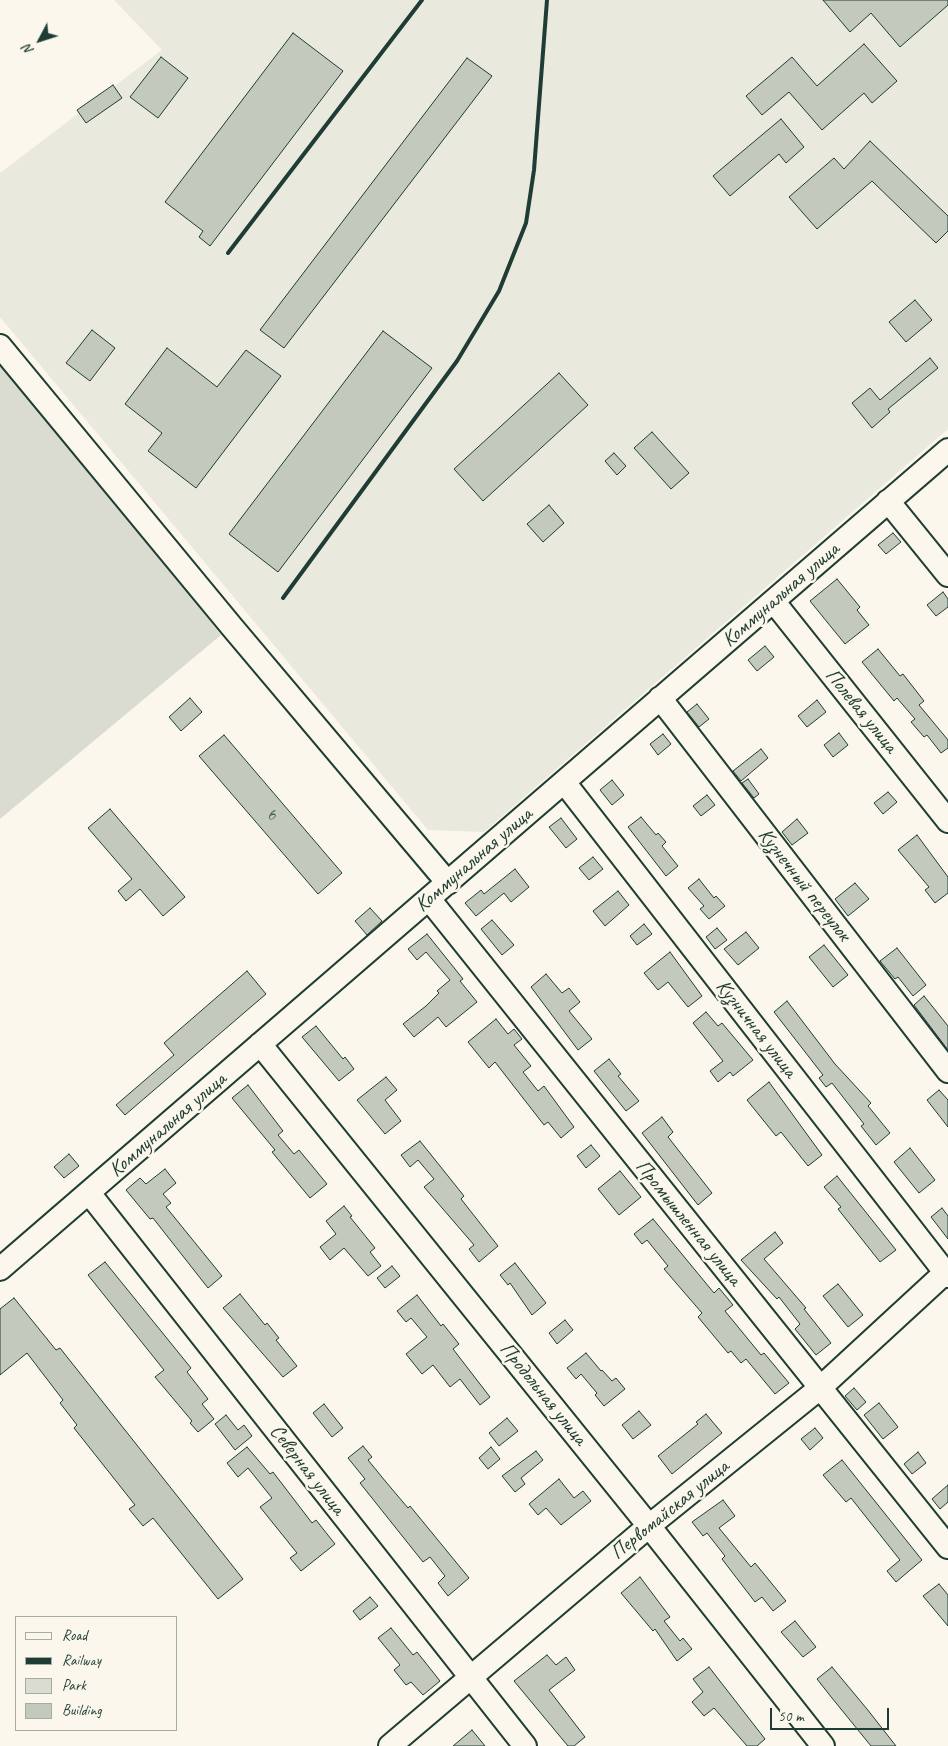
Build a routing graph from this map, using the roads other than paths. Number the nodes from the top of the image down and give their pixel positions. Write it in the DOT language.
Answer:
graph roads {
  1 [pos="0,346"];
  2 [pos="948,450"];
  3 [pos="888,501"];
  4 [pos="948,575"];
  5 [pos="774,602"];
  6 [pos="660,698"];
  7 [pos="564,782"];
  8 [pos="948,821"];
  9 [pos="448,883"];
  10 [pos="429,900"];
  11 [pos="260,1044"];
  12 [pos="948,1071"];
  13 [pos="89,1193"];
  14 [pos="0,1269"];
  15 [pos="947,1273"];
  16 [pos="820,1388"];
  17 [pos="649,1526"];
  18 [pos="948,1547"];
  19 [pos="472,1678"];
  20 [pos="390,1746"];
  21 [pos="525,1746"];
  22 [pos="822,1746"];
  1 -- 9 [label="street"];
  2 -- 3 [label="street, Коммунальная улица"];
  3 -- 4 [label="street"];
  3 -- 5 [label="street, Коммунальная улица"];
  5 -- 6 [label="street, Коммунальная улица"];
  5 -- 8 [label="street, Полевая улица"];
  6 -- 7 [label="street, Коммунальная улица"];
  6 -- 12 [label="street, Кузнечный переулок"];
  7 -- 9 [label="street, Коммунальная улица"];
  7 -- 15 [label="street, Кузничная улица"];
  9 -- 10 [label="street, Коммунальная улица"];
  10 -- 11 [label="street, Коммунальная улица"];
  10 -- 16 [label="street, Промышленная улица"];
  11 -- 13 [label="street, Коммунальная улица"];
  11 -- 17 [label="street, Продольная улица"];
  13 -- 14 [label="street, Коммунальная улица"];
  13 -- 19 [label="street, Северная улица"];
  15 -- 16 [label="street, Первомайская улица"];
  16 -- 17 [label="street, Первомайская улица"];
  16 -- 18 [label="street, Промышленная улица"];
  17 -- 19 [label="street, Первомайская улица"];
  17 -- 22 [label="street, Продольная улица"];
  19 -- 20 [label="street, Первомайская улица"];
  19 -- 21 [label="street, Северная улица"];
}
